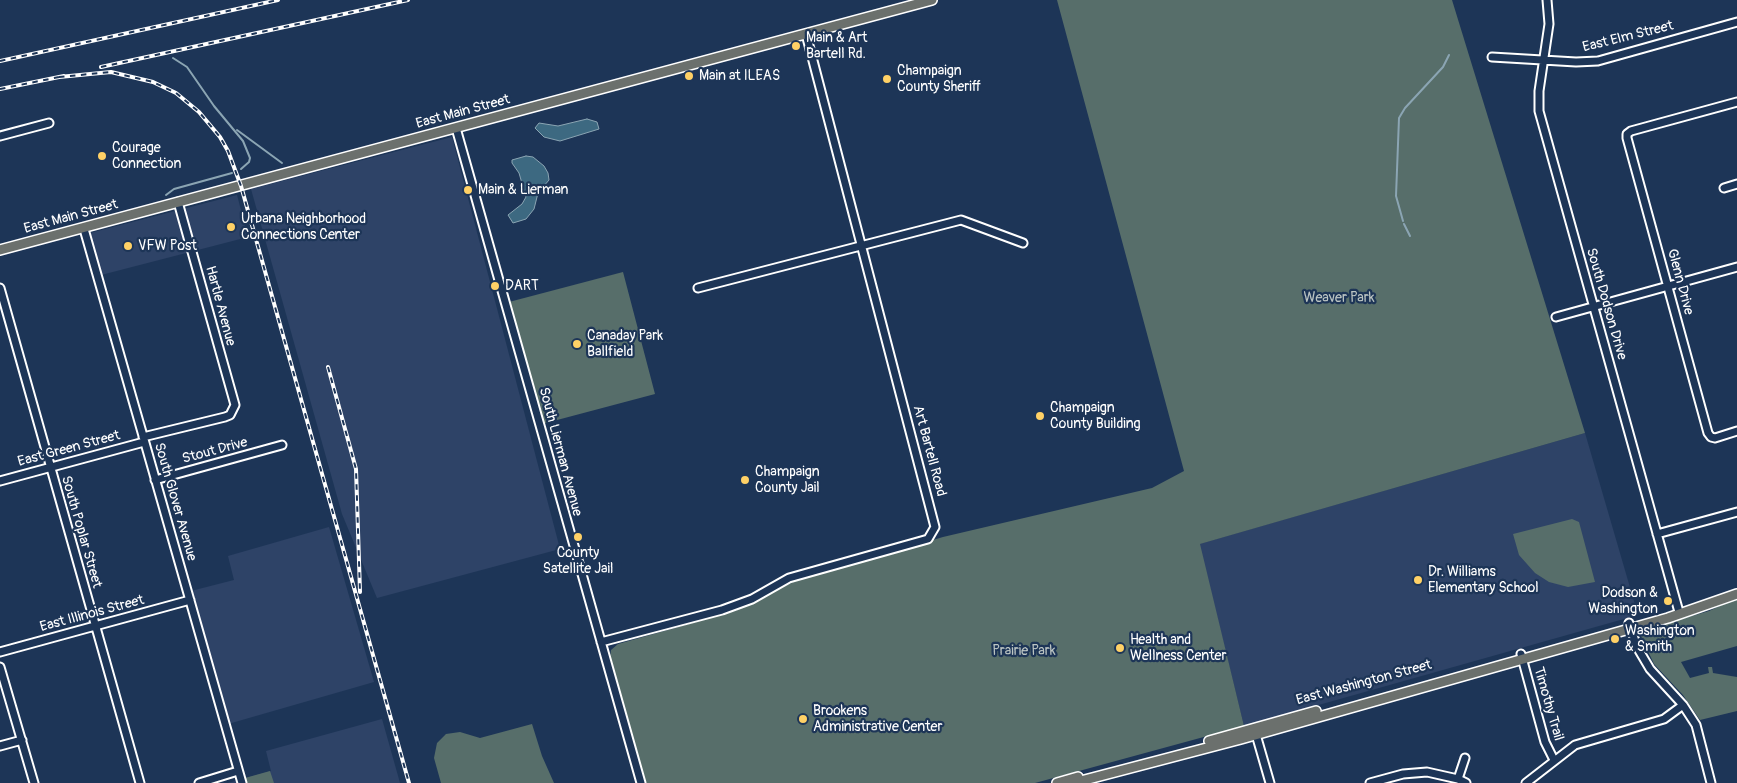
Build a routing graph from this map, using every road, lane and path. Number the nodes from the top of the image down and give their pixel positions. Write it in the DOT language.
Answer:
graph roads {
  1 [pos="932,0"];
  2 [pos="1547,0"];
  3 [pos="1737,22"];
  4 [pos="806,34"];
  5 [pos="1492,56"];
  6 [pos="1543,60"];
  7 [pos="1737,102"];
  8 [pos="49,123"];
  9 [pos="456,128"];
  10 [pos="0,136"];
  11 [pos="1737,184"];
  12 [pos="1724,188"];
  13 [pos="178,202"];
  14 [pos="84,228"];
  15 [pos="1023,243"];
  16 [pos="862,246"];
  17 [pos="0,250"];
  18 [pos="1737,267"];
  19 [pos="1668,286"];
  20 [pos="0,288"];
  21 [pos="698,288"];
  22 [pos="1594,307"];
  23 [pos="1556,317"];
  24 [pos="230,415"];
  25 [pos="1737,432"];
  26 [pos="144,440"];
  27 [pos="282,445"];
  28 [pos="50,468"];
  29 [pos="155,480"];
  30 [pos="0,481"];
  31 [pos="1737,512"];
  32 [pos="1657,534"];
  33 [pos="1737,594"];
  34 [pos="190,600"];
  35 [pos="1679,612"];
  36 [pos="1630,625"];
  37 [pos="94,626"];
  38 [pos="601,642"];
  39 [pos="0,652"];
  40 [pos="1522,656"];
  41 [pos="0,667"];
  42 [pos="1683,705"];
  43 [pos="1255,731"];
  44 [pos="22,740"];
  45 [pos="0,746"];
  46 [pos="1465,758"];
  47 [pos="1554,760"];
  48 [pos="238,771"];
  49 [pos="1458,779"];
  50 [pos="34,783"];
  51 [pos="140,783"];
  52 [pos="199,783"];
  53 [pos="242,783"];
  54 [pos="641,783"];
  55 [pos="1056,783"];
  56 [pos="1073,783"];
  57 [pos="1270,783"];
  58 [pos="1370,783"];
  59 [pos="1466,783"];
  60 [pos="1526,783"];
  61 [pos="1711,783"];
  1 -- 4 [label="main road, East Main Street"];
  2 -- 6 [label="street, South Dodson Drive"];
  3 -- 6 [label="street, East Elm Street"];
  4 -- 9 [label="main road, East Main Street"];
  4 -- 16 [label="street, Art Bartell Road"];
  5 -- 6 [label="street, East Elm Street"];
  6 -- 22 [label="street, South Dodson Drive"];
  7 -- 19 [label="street, Glenn Drive"];
  8 -- 10 [label="street"];
  9 -- 13 [label="main road, East Main Street"];
  9 -- 38 [label="street, South Lierman Avenue"];
  11 -- 12 [label="street"];
  13 -- 14 [label="main road, East Main Street"];
  13 -- 24 [label="street, Hartle Avenue"];
  14 -- 17 [label="main road, East Main Street"];
  14 -- 26 [label="street, South Glover Avenue"];
  15 -- 16 [label="street"];
  16 -- 21 [label="street"];
  16 -- 38 [label="street, Art Bartell Road"];
  18 -- 19 [label="street"];
  19 -- 22 [label="street"];
  19 -- 25 [label="street, Glenn Drive"];
  20 -- 28 [label="street, South Poplar Street"];
  22 -- 23 [label="street"];
  22 -- 32 [label="street, South Dodson Drive"];
  24 -- 26 [label="street, East Green Street"];
  26 -- 28 [label="street, East Green Street"];
  26 -- 29 [label="street, South Glover Avenue"];
  27 -- 29 [label="street, Stout Drive"];
  28 -- 30 [label="street, East Green Street"];
  28 -- 37 [label="street, South Poplar Street"];
  29 -- 34 [label="street, South Glover Avenue"];
  31 -- 32 [label="street"];
  32 -- 35 [label="street, South Dodson Drive"];
  33 -- 35 [label="main road, East Washington Street"];
  34 -- 37 [label="street, East Illinois Street"];
  34 -- 48 [label="street, South Glover Avenue"];
  35 -- 36 [label="main road, East Washington Street"];
  36 -- 40 [label="main road, East Washington Street"];
  36 -- 42 [label="street"];
  37 -- 39 [label="street, East Illinois Street"];
  37 -- 51 [label="street, South Poplar Street"];
  38 -- 54 [label="street, South Lierman Avenue"];
  40 -- 43 [label="main road, East Washington Street"];
  40 -- 47 [label="street, Timothy Trail"];
  41 -- 44 [label="street"];
  42 -- 47 [label="street"];
  42 -- 61 [label="street"];
  43 -- 55 [label="main road, East Washington Street"];
  43 -- 56 [label="main road, East Washington Street"];
  43 -- 57 [label="street"];
  44 -- 45 [label="street"];
  44 -- 50 [label="street"];
  46 -- 49 [label="street"];
  47 -- 60 [label="street"];
  48 -- 52 [label="street"];
  48 -- 53 [label="street, South Glover Avenue"];
  49 -- 58 [label="street"];
  49 -- 59 [label="street"];
}
